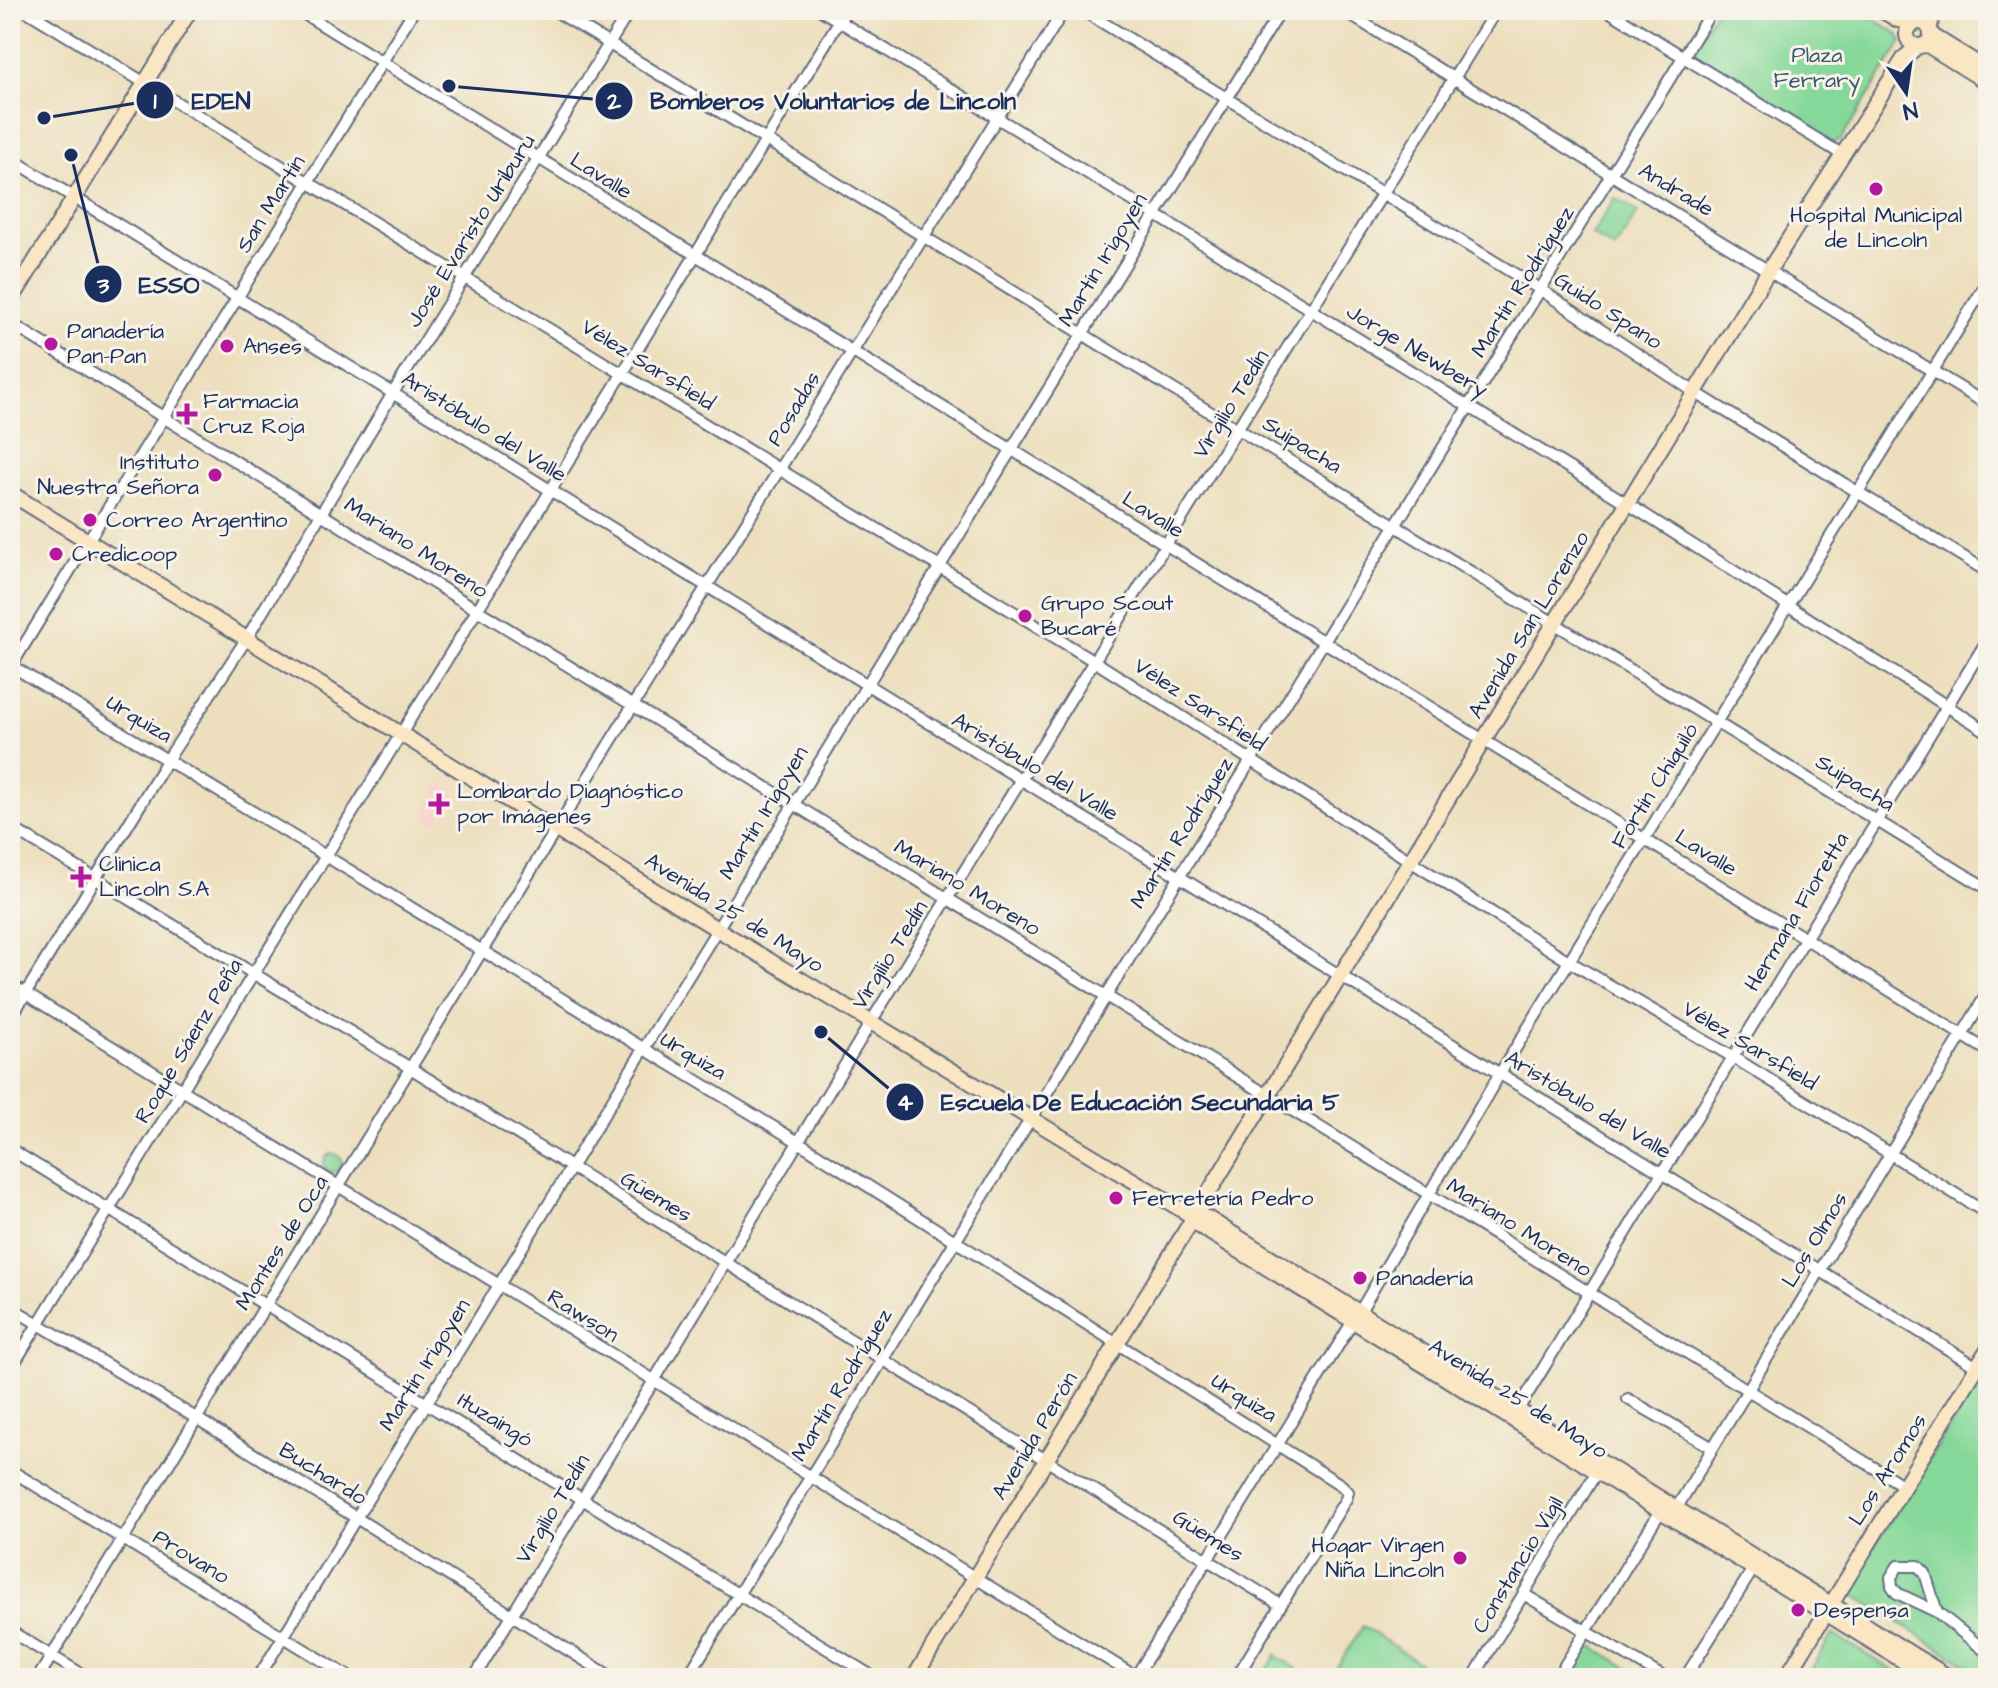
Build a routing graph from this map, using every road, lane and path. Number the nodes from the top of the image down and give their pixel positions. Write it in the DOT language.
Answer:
graph roads {
  1 [pos="25,10"];
  2 [pos="190,10"];
  3 [pos="298,10"];
  4 [pos="414,10"];
  5 [pos="554,10"];
  6 [pos="630,10"];
  7 [pos="821,10"];
  8 [pos="846,10"];
  9 [pos="1064,10"];
  10 [pos="1082,10"];
  11 [pos="1281,10"];
  12 [pos="1342,10"];
  13 [pos="1496,10"];
  14 [pos="1607,10"];
  15 [pos="1712,10"];
  16 [pos="1881,10"];
  17 [pos="1935,10"];
  18 [pos="839,21"];
  19 [pos="1920,34"];
  20 [pos="609,43"];
  21 [pos="1683,57"];
  22 [pos="383,62"];
  23 [pos="1988,70"];
  24 [pos="1452,78"];
  25 [pos="143,82"];
  26 [pos="1988,83"];
  27 [pos="1224,98"];
  28 [pos="996,119"];
  29 [pos="767,139"];
  30 [pos="1843,155"];
  31 [pos="10,158"];
  32 [pos="539,161"];
  33 [pos="1614,175"];
  34 [pos="309,180"];
  35 [pos="1383,195"];
  36 [pos="75,198"];
  37 [pos="1154,216"];
  38 [pos="925,235"];
  39 [pos="695,258"];
  40 [pos="1769,270"];
  41 [pos="467,278"];
  42 [pos="1988,281"];
  43 [pos="1541,290"];
  44 [pos="237,298"];
  45 [pos="10,302"];
  46 [pos="1311,311"];
  47 [pos="10,323"];
  48 [pos="1080,336"];
  49 [pos="851,352"];
  50 [pos="1933,371"];
  51 [pos="623,373"];
  52 [pos="393,393"];
  53 [pos="1696,393"];
  54 [pos="1988,405"];
  55 [pos="1468,406"];
  56 [pos="165,420"];
  57 [pos="1239,430"];
  58 [pos="1009,448"];
  59 [pos="780,471"];
  60 [pos="1860,492"];
  61 [pos="10,493"];
  62 [pos="550,493"];
  63 [pos="1628,504"];
  64 [pos="322,512"];
  65 [pos="1395,526"];
  66 [pos="89,542"];
  67 [pos="1164,547"];
  68 [pos="937,567"];
  69 [pos="1988,572"];
  70 [pos="708,587"];
  71 [pos="1791,605"];
  72 [pos="478,612"];
  73 [pos="1555,626"];
  74 [pos="247,638"];
  75 [pos="1988,639"];
  76 [pos="1321,641"];
  77 [pos="1094,661"];
  78 [pos="10,667"];
  79 [pos="863,686"];
  80 [pos="635,707"];
  81 [pos="1947,707"];
  82 [pos="1718,723"];
  83 [pos="1988,732"];
  84 [pos="403,734"];
  85 [pos="1484,742"];
  86 [pos="168,759"];
  87 [pos="1250,762"];
  88 [pos="1021,781"];
  89 [pos="793,805"];
  90 [pos="1876,820"];
  91 [pos="10,827"];
  92 [pos="557,828"];
  93 [pos="1646,838"];
  94 [pos="328,855"];
  95 [pos="1410,862"];
  96 [pos="95,878"];
  97 [pos="1177,878"];
  98 [pos="1988,889"];
  99 [pos="947,900"];
  100 [pos="717,929"];
  101 [pos="1806,940"];
  102 [pos="485,951"];
  103 [pos="1570,962"];
  104 [pos="252,975"];
  105 [pos="1339,976"];
  106 [pos="10,984"];
  107 [pos="1988,992"];
  108 [pos="26,993"];
  109 [pos="1106,996"];
  110 [pos="10,1019"];
  111 [pos="871,1022"];
  112 [pos="1961,1035"];
  113 [pos="641,1049"];
  114 [pos="1988,1051"];
  115 [pos="1731,1056"];
  116 [pos="412,1069"];
  117 [pos="1499,1075"];
  118 [pos="183,1091"];
  119 [pos="1266,1095"];
  120 [pos="1033,1120"];
  121 [pos="800,1143"];
  122 [pos="10,1149"];
  123 [pos="1889,1156"];
  124 [pos="568,1167"];
  125 [pos="1662,1172"];
  126 [pos="340,1187"];
  127 [pos="1428,1195"];
  128 [pos="110,1210"];
  129 [pos="1988,1214"];
  130 [pos="1192,1216"];
  131 [pos="954,1243"];
  132 [pos="726,1263"];
  133 [pos="1818,1271"];
  134 [pos="498,1287"];
  135 [pos="1587,1294"];
  136 [pos="268,1304"];
  137 [pos="10,1307"];
  138 [pos="1356,1317"];
  139 [pos="38,1325"];
  140 [pos="1116,1342"];
  141 [pos="1988,1349"];
  142 [pos="881,1358"];
  143 [pos="1977,1367"];
  144 [pos="10,1370"];
  145 [pos="652,1382"];
  146 [pos="1748,1389"];
  147 [pos="1628,1399"];
  148 [pos="425,1401"];
  149 [pos="1514,1417"];
  150 [pos="196,1418"];
  151 [pos="1279,1443"];
  152 [pos="1713,1448"];
  153 [pos="1047,1460"];
  154 [pos="10,1470"];
  155 [pos="1596,1473"];
  156 [pos="809,1478"];
  157 [pos="1904,1486"];
  158 [pos="582,1497"];
  159 [pos="1668,1510"];
  160 [pos="354,1517"];
  161 [pos="124,1539"];
  162 [pos="1207,1560"];
  163 [pos="1753,1569"];
  164 [pos="976,1576"];
  165 [pos="738,1594"];
  166 [pos="1525,1595"];
  167 [pos="1279,1604"];
  168 [pos="1828,1609"];
  169 [pos="1937,1612"];
  170 [pos="513,1615"];
  171 [pos="1587,1630"];
  172 [pos="10,1631"];
  173 [pos="283,1637"];
  174 [pos="1988,1653"];
  175 [pos="52,1656"];
  176 [pos="38,1678"];
  177 [pos="88,1678"];
  178 [pos="258,1678"];
  179 [pos="351,1678"];
  180 [pos="474,1678"];
  181 [pos="613,1678"];
  182 [pos="687,1678"];
  183 [pos="875,1678"];
  184 [pos="914,1678"];
  185 [pos="1136,1678"];
  186 [pos="1236,1678"];
  187 [pos="1473,1678"];
  188 [pos="1557,1678"];
  189 [pos="1665,1678"];
  190 [pos="1685,1678"];
  191 [pos="1786,1678"];
  192 [pos="1931,1678"];
  193 [pos="1950,1678"];
  1 -- 25 [label="street, Vélez Sarsfield"];
  2 -- 25 [label="main road"];
  3 -- 22 [label="street, Lavalle"];
  4 -- 22 [label="street, San Martín"];
  5 -- 20 [label="street, Suipacha"];
  6 -- 20 [label="street, José Evaristo Uriburu"];
  7 -- 18 [label="street, Jorge Newbery"];
  8 -- 18 [label="street, Roque Sáenz Peña"];
  9 -- 28 [label="street, Posadas"];
  10 -- 27 [label="street, Guido Spano"];
  11 -- 27 [label="street, Martín Irigoyen"];
  12 -- 24 [label="street, Andrade"];
  13 -- 24 [label="street, Virgilio Tedín"];
  14 -- 21 [label="street"];
  15 -- 21 [label="street, Martín Rodríguez"];
  16 -- 19 [label="main road"];
  17 -- 19 [label="main road, Avenida San Lorenzo"];
  18 -- 28 [label="street, Jorge Newbery"];
  18 -- 29 [label="street, Roque Sáenz Peña"];
  19 -- 23 [label="main road"];
  19 -- 26 [label="main road"];
  19 -- 30 [label="main road, Avenida San Lorenzo"];
  20 -- 29 [label="street, Suipacha"];
  20 -- 32 [label="street, José Evaristo Uriburu"];
  21 -- 30 [label="street"];
  21 -- 33 [label="street, Martín Rodríguez"];
  22 -- 32 [label="street, Lavalle"];
  22 -- 34 [label="street, San Martín"];
  24 -- 33 [label="street, Andrade"];
  24 -- 35 [label="street, Virgilio Tedín"];
  25 -- 34 [label="street, Vélez Sarsfield"];
  25 -- 36 [label="main road"];
  27 -- 35 [label="street, Guido Spano"];
  27 -- 37 [label="street, Martín Irigoyen"];
  28 -- 37 [label="street, Jorge Newbery"];
  28 -- 38 [label="street, Posadas"];
  29 -- 38 [label="street, Suipacha"];
  29 -- 39 [label="street, Roque Sáenz Peña"];
  30 -- 40 [label="main road, Avenida San Lorenzo"];
  31 -- 36 [label="street, Aristóbulo del Valle"];
  32 -- 39 [label="street, Lavalle"];
  32 -- 41 [label="street, José Evaristo Uriburu"];
  33 -- 40 [label="street, Andrade"];
  33 -- 43 [label="street, Martín Rodríguez"];
  34 -- 41 [label="street, Vélez Sarsfield"];
  34 -- 44 [label="street, San Martín"];
  35 -- 43 [label="street, Guido Spano"];
  35 -- 46 [label="street, Virgilio Tedín"];
  36 -- 44 [label="street, Aristóbulo del Valle"];
  36 -- 45 [label="main road"];
  37 -- 46 [label="street, Jorge Newbery"];
  37 -- 48 [label="street, Martín Irigoyen"];
  38 -- 48 [label="street, Suipacha"];
  38 -- 49 [label="street, Posadas"];
  39 -- 49 [label="street, Lavalle"];
  39 -- 51 [label="street, Roque Sáenz Peña"];
  40 -- 50 [label="street, Andrade"];
  40 -- 53 [label="main road, Avenida San Lorenzo"];
  41 -- 51 [label="street, Vélez Sarsfield"];
  41 -- 52 [label="street, José Evaristo Uriburu"];
  42 -- 50 [label="street, Fortín Chiquiló"];
  43 -- 53 [label="street, Guido Spano"];
  43 -- 55 [label="street, Martín Rodríguez"];
  44 -- 52 [label="street, Aristóbulo del Valle"];
  44 -- 56 [label="street, San Martín"];
  46 -- 55 [label="street, Jorge Newbery"];
  46 -- 57 [label="street, Virgilio Tedín"];
  47 -- 56 [label="street, Mariano Moreno"];
  48 -- 57 [label="street, Suipacha"];
  48 -- 58 [label="street, Martín Irigoyen"];
  49 -- 58 [label="street, Lavalle"];
  49 -- 59 [label="street, Posadas"];
  50 -- 54 [label="street, Andrade"];
  50 -- 60 [label="street, Fortín Chiquiló"];
  51 -- 59 [label="street, Vélez Sarsfield"];
  51 -- 62 [label="street, Roque Sáenz Peña"];
  52 -- 62 [label="street, Aristóbulo del Valle"];
  52 -- 64 [label="street, José Evaristo Uriburu"];
  53 -- 60 [label="street, Guido Spano"];
  53 -- 63 [label="main road, Avenida San Lorenzo"];
  55 -- 63 [label="street, Jorge Newbery"];
  55 -- 65 [label="street, Martín Rodríguez"];
  56 -- 64 [label="street, Mariano Moreno"];
  56 -- 66 [label="street, San Martín"];
  57 -- 65 [label="street, Suipacha"];
  57 -- 67 [label="street, Virgilio Tedín"];
  58 -- 67 [label="street, Lavalle"];
  58 -- 68 [label="street, Martín Irigoyen"];
  59 -- 68 [label="street, Vélez Sarsfield"];
  59 -- 70 [label="street, Posadas"];
  60 -- 69 [label="street, Guido Spano"];
  60 -- 71 [label="street, Fortín Chiquiló"];
  61 -- 66 [label="main road, Avenida 25 de Mayo"];
  62 -- 70 [label="street, Aristóbulo del Valle"];
  62 -- 72 [label="street, Roque Sáenz Peña"];
  63 -- 71 [label="street, Jorge Newbery"];
  63 -- 73 [label="main road, Avenida San Lorenzo"];
  64 -- 72 [label="street, Mariano Moreno"];
  64 -- 74 [label="street, José Evaristo Uriburu"];
  65 -- 73 [label="street, Suipacha"];
  65 -- 76 [label="street, Martín Rodríguez"];
  66 -- 74 [label="main road, Avenida 25 de Mayo"];
  66 -- 78 [label="street, San Martín"];
  67 -- 76 [label="street, Lavalle"];
  67 -- 77 [label="street, Virgilio Tedín"];
  68 -- 77 [label="street, Vélez Sarsfield"];
  68 -- 79 [label="street, Martín Irigoyen"];
  70 -- 79 [label="street, Aristóbulo del Valle"];
  70 -- 80 [label="street, Posadas"];
  71 -- 81 [label="street, Jorge Newbery"];
  71 -- 82 [label="street, Fortín Chiquiló"];
  72 -- 80 [label="street, Mariano Moreno"];
  72 -- 84 [label="street, Roque Sáenz Peña"];
  73 -- 82 [label="street, Suipacha"];
  73 -- 85 [label="main road, Avenida San Lorenzo"];
  74 -- 84 [label="main road, Avenida 25 de Mayo"];
  74 -- 86 [label="street, José Evaristo Uriburu"];
  75 -- 81 [label="street, Hermana Fioretta"];
  76 -- 85 [label="street, Lavalle"];
  76 -- 87 [label="street, Martín Rodríguez"];
  77 -- 87 [label="street, Vélez Sarsfield"];
  77 -- 88 [label="street, Virgilio Tedín"];
  78 -- 86 [label="street, Urquiza"];
  79 -- 88 [label="street, Aristóbulo del Valle"];
  79 -- 89 [label="street, Martín Irigoyen"];
  80 -- 89 [label="street, Mariano Moreno"];
  80 -- 92 [label="street, Posadas"];
  81 -- 83 [label="street, Jorge Newbery"];
  81 -- 90 [label="street, Hermana Fioretta"];
  82 -- 90 [label="street, Suipacha"];
  82 -- 93 [label="street, Fortín Chiquiló"];
  84 -- 92 [label="main road, Avenida 25 de Mayo"];
  84 -- 94 [label="street, Roque Sáenz Peña"];
  85 -- 93 [label="street, Lavalle"];
  85 -- 95 [label="main road, Avenida San Lorenzo"];
  86 -- 94 [label="street, Urquiza"];
  86 -- 96 [label="street, José Evaristo Uriburu"];
  87 -- 95 [label="street, Vélez Sarsfield"];
  87 -- 97 [label="street, Martín Rodríguez"];
  88 -- 97 [label="street, Aristóbulo del Valle"];
  88 -- 99 [label="street, Virgilio Tedín"];
  89 -- 99 [label="street, Mariano Moreno"];
  89 -- 100 [label="street, Martín Irigoyen"];
  90 -- 98 [label="street, Suipacha"];
  90 -- 101 [label="street, Hermana Fioretta"];
  91 -- 96 [label="street, Güemes"];
  92 -- 100 [label="main road, Avenida 25 de Mayo"];
  92 -- 102 [label="street, Montes de Oca"];
  93 -- 101 [label="street, Lavalle"];
  93 -- 103 [label="street, Fortín Chiquiló"];
  94 -- 102 [label="street, Urquiza"];
  94 -- 104 [label="street, Roque Sáenz Peña"];
  95 -- 103 [label="street, Vélez Sarsfield"];
  95 -- 105 [label="main road, Avenida San Lorenzo"];
  96 -- 104 [label="street, Güemes"];
  96 -- 108 [label="street, José Evaristo Uriburu"];
  97 -- 105 [label="street, Aristóbulo del Valle"];
  97 -- 109 [label="street, Martín Rodríguez"];
  99 -- 109 [label="street, Mariano Moreno"];
  99 -- 111 [label="street, Virgilio Tedín"];
  100 -- 111 [label="main road, Avenida 25 de Mayo"];
  100 -- 113 [label="street, Martín Irigoyen"];
  101 -- 112 [label="street, Lavalle"];
  101 -- 115 [label="street, Hermana Fioretta"];
  102 -- 113 [label="street, Urquiza"];
  102 -- 116 [label="street, Montes de Oca"];
  103 -- 115 [label="street, Vélez Sarsfield"];
  103 -- 117 [label="street, Fortín Chiquiló"];
  104 -- 116 [label="street, Güemes"];
  104 -- 118 [label="street, Roque Sáenz Peña"];
  105 -- 117 [label="street, Aristóbulo del Valle"];
  105 -- 119 [label="main road, Avenida San Lorenzo"];
  106 -- 108 [label="street, Rawson"];
  107 -- 112 [label="street, Los Olmos"];
  108 -- 110 [label="street, José Evaristo Uriburu"];
  108 -- 118 [label="street, Rawson"];
  109 -- 119 [label="street, Mariano Moreno"];
  109 -- 120 [label="street, Martín Rodríguez"];
  111 -- 120 [label="main road, Avenida 25 de Mayo"];
  111 -- 121 [label="street, Virgilio Tedín"];
  112 -- 114 [label="street, Lavalle"];
  112 -- 123 [label="street, Los Olmos"];
  113 -- 121 [label="street, Urquiza"];
  113 -- 124 [label="street, Martín Irigoyen"];
  115 -- 123 [label="street, Vélez Sarsfield"];
  115 -- 125 [label="street, Hermana Fioretta"];
  116 -- 124 [label="street, Güemes"];
  116 -- 126 [label="street, Montes de Oca"];
  117 -- 125 [label="street, Aristóbulo del Valle"];
  117 -- 127 [label="street, Fortín Chiquiló"];
  118 -- 126 [label="street, Rawson"];
  118 -- 128 [label="street, Roque Sáenz Peña"];
  119 -- 127 [label="street, Mariano Moreno"];
  119 -- 130 [label="main road, Avenida San Lorenzo"];
  120 -- 130 [label="main road, Avenida 25 de Mayo"];
  120 -- 131 [label="street, Martín Rodríguez"];
  121 -- 131 [label="street, Urquiza"];
  121 -- 132 [label="street, Virgilio Tedín"];
  122 -- 128 [label="street, Ituzaingó"];
  123 -- 129 [label="street, Vélez Sarsfield"];
  123 -- 133 [label="street, Los Olmos"];
  124 -- 132 [label="street, Güemes"];
  124 -- 134 [label="street, Martín Irigoyen"];
  125 -- 133 [label="street, Aristóbulo del Valle"];
  125 -- 135 [label="street, Hermana Fioretta"];
  126 -- 134 [label="street, Rawson"];
  126 -- 136 [label="street, Montes de Oca"];
  127 -- 135 [label="street, Mariano Moreno"];
  127 -- 138 [label="street, Fortín Chiquiló"];
  128 -- 136 [label="street, Ituzaingó"];
  128 -- 139 [label="street, Roque Sáenz Peña"];
  130 -- 138 [label="main road, Avenida 25 de Mayo"];
  130 -- 140 [label="main road, Avenida Perón"];
  131 -- 140 [label="street, Urquiza"];
  131 -- 142 [label="street, Martín Rodríguez"];
  132 -- 142 [label="street, Güemes"];
  132 -- 145 [label="street, Virgilio Tedín"];
  133 -- 143 [label="street, Aristóbulo del Valle"];
  133 -- 146 [label="street, Los Olmos"];
  134 -- 145 [label="street, Rawson"];
  134 -- 148 [label="street, Martín Irigoyen"];
  135 -- 146 [label="street, Mariano Moreno"];
  135 -- 149 [label="street, Hermana Fioretta"];
  136 -- 148 [label="street, Ituzaingó"];
  136 -- 150 [label="street, Montes de Oca"];
  137 -- 139 [label="street, Buchardo"];
  138 -- 149 [label="main road, Avenida 25 de Mayo"];
  138 -- 151 [label="street, Fortín Chiquiló"];
  139 -- 144 [label="street, Roque Sáenz Peña"];
  139 -- 150 [label="street, Buchardo"];
  140 -- 151 [label="street, Urquiza"];
  140 -- 153 [label="main road, Avenida Perón"];
  141 -- 143 [label="main road, Los Aromos"];
  142 -- 153 [label="street, Güemes"];
  142 -- 156 [label="street, Martín Rodríguez"];
  143 -- 157 [label="main road, Los Aromos"];
  145 -- 156 [label="street, Rawson"];
  145 -- 158 [label="street, Virgilio Tedín"];
  146 -- 152 [label="street, Los Olmos"];
  146 -- 157 [label="street, Mariano Moreno"];
  147 -- 152 [label="street"];
  148 -- 158 [label="street, Ituzaingó"];
  148 -- 160 [label="street, Martín Irigoyen"];
  149 -- 155 [label="main road, Avenida 25 de Mayo"];
  149 -- 159 [label="main road, Avenida 25 de Mayo"];
  150 -- 160 [label="street, Buchardo"];
  150 -- 161 [label="street, Montes de Oca"];
  151 -- 162 [label="street, Fortín Chiquiló"];
  151 -- 167 [label="street, Urquiza"];
  152 -- 159 [label="street, Los Olmos"];
  153 -- 162 [label="street, Güemes"];
  153 -- 164 [label="main road, Avenida Perón"];
  154 -- 161 [label="street, Provano"];
  155 -- 159 [label="main road, Avenida 25 de Mayo"];
  155 -- 166 [label="street, Constancio Vigil"];
  156 -- 164 [label="street, Rawson"];
  156 -- 165 [label="street, Martín Rodríguez"];
  157 -- 168 [label="main road, Los Aromos"];
  158 -- 165 [label="street, Ituzaingó"];
  158 -- 170 [label="street, Virgilio Tedín"];
  159 -- 163 [label="main road, Avenida 25 de Mayo"];
  159 -- 168 [label="main road, Avenida 25 de Mayo"];
  159 -- 171 [label="street, Los Olmos"];
  160 -- 170 [label="street, Buchardo"];
  160 -- 173 [label="street, Martín Irigoyen"];
  161 -- 173 [label="street, Provano"];
  161 -- 175 [label="street, Montes de Oca"];
  162 -- 167 [label="street, Güemes"];
  162 -- 185 [label="street, Fortín Chiquiló"];
  163 -- 168 [label="main road, Avenida 25 de Mayo"];
  163 -- 190 [label="street"];
  164 -- 184 [label="main road, Avenida Perón"];
  164 -- 185 [label="street, Rawson"];
  165 -- 182 [label="street, Martín Rodríguez"];
  165 -- 183 [label="street, Ituzaingó"];
  166 -- 171 [label="street"];
  166 -- 187 [label="street, Constancio Vigil"];
  167 -- 186 [label="street"];
  168 -- 191 [label="main road, Los Aromos"];
  168 -- 192 [label="main road"];
  168 -- 193 [label="main road"];
  169 -- 169 [label="street"];
  169 -- 174 [label="street"];
  170 -- 180 [label="street, Virgilio Tedín"];
  170 -- 181 [label="street, Buchardo"];
  171 -- 188 [label="street, Los Olmos"];
  171 -- 189 [label="street"];
  172 -- 175 [label="street"];
  173 -- 178 [label="street, Martín Irigoyen"];
  173 -- 179 [label="street, Provano"];
  175 -- 176 [label="street, Montes de Oca"];
  175 -- 177 [label="street"];
}
